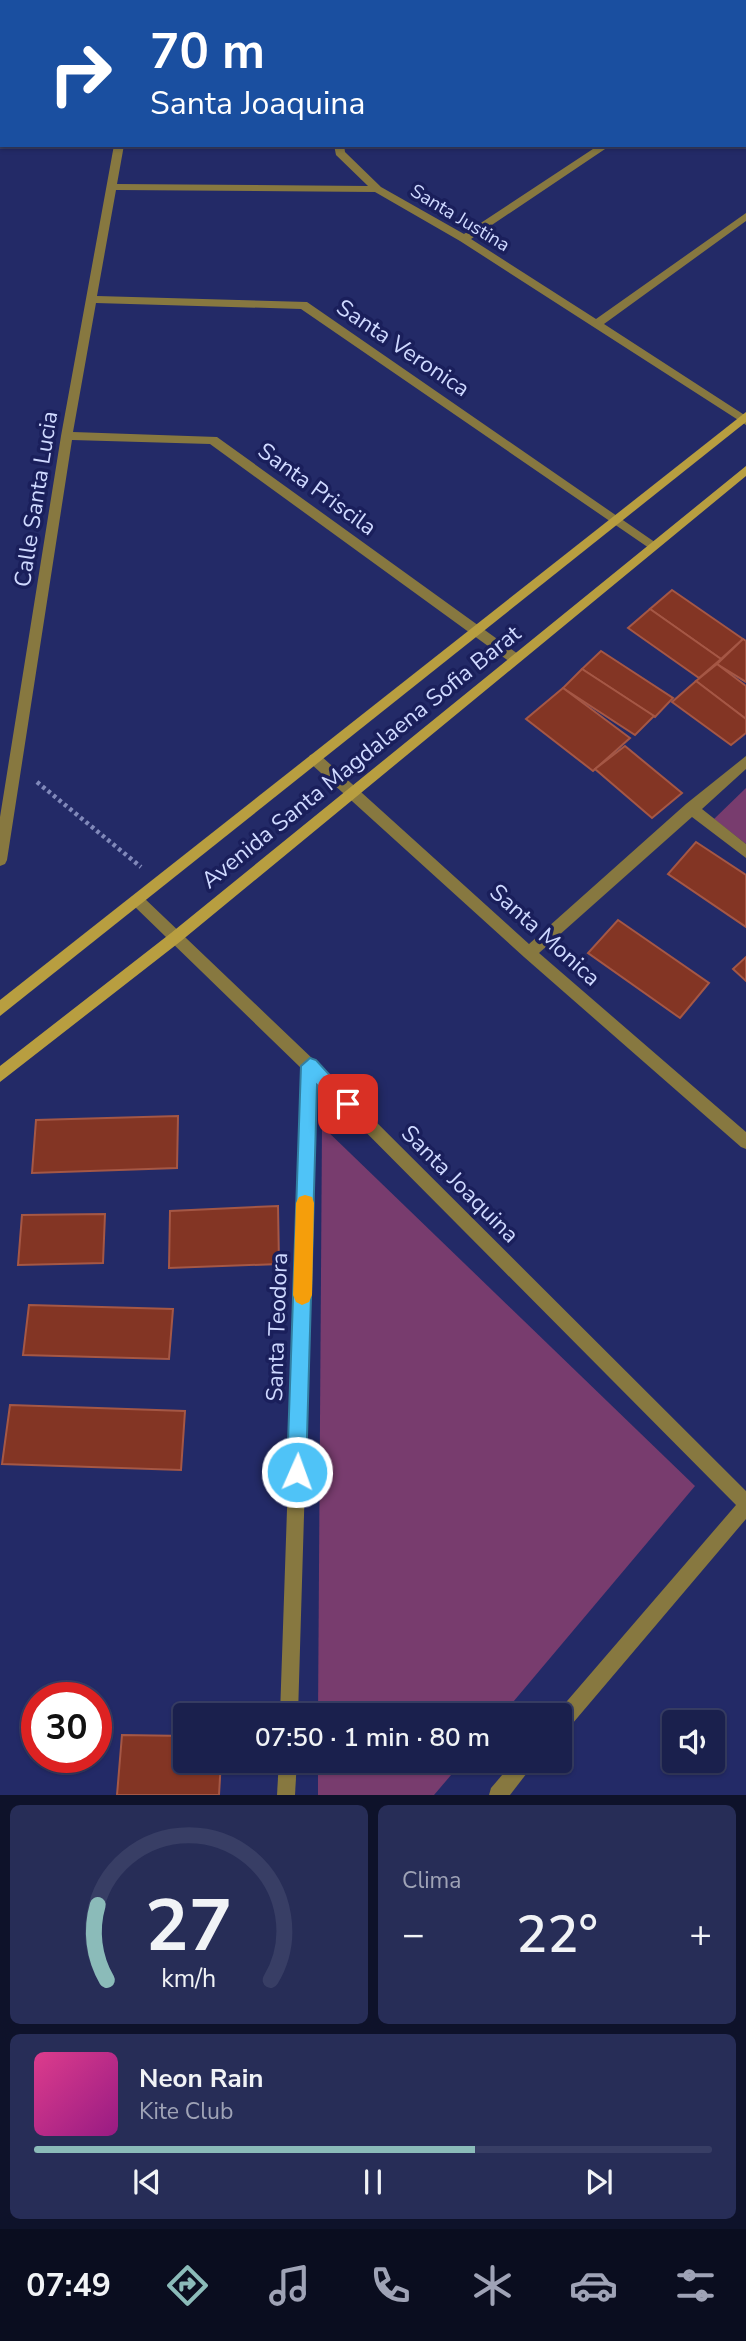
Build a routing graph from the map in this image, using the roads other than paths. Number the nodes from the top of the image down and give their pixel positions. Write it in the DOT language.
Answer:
graph roads {
  1 [pos="119,147"];
  2 [pos="603,147"];
  3 [pos="340,149"];
  4 [pos="113,187"];
  5 [pos="377,189"];
  6 [pos="746,216"];
  7 [pos="464,239"];
  8 [pos="92,299"];
  9 [pos="596,325"];
  10 [pos="745,418"];
  11 [pos="67,436"];
  12 [pos="746,470"];
  13 [pos="615,519"];
  14 [pos="653,545"];
  15 [pos="475,630"];
  16 [pos="514,658"];
  17 [pos="315,759"];
  18 [pos="746,761"];
  19 [pos="352,790"];
  20 [pos="691,808"];
  21 [pos="746,852"];
  22 [pos="0,860"];
  23 [pos="138,901"];
  24 [pos="176,937"];
  25 [pos="529,953"];
  26 [pos="0,1009"];
  27 [pos="310,1066"];
  28 [pos="0,1075"];
  29 [pos="746,1142"];
  30 [pos="746,1505"];
  31 [pos="289,1703"];
  32 [pos="572,1709"];
  33 [pos="287,1773"];
  34 [pos="516,1773"];
  35 [pos="286,1795"];
  36 [pos="498,1795"];
  1 -- 4 [label="street, Calle Santa Lucia"];
  2 -- 7 [label="street"];
  3 -- 5 [label="street"];
  4 -- 5 [label="street, Santa Justina"];
  4 -- 8 [label="street, Calle Santa Lucia"];
  5 -- 7 [label="street, Santa Justina"];
  6 -- 9 [label="street"];
  7 -- 9 [label="street, Santa Justina"];
  8 -- 11 [label="street, Calle Santa Lucia"];
  8 -- 13 [label="street, Santa Veronica"];
  9 -- 10 [label="street, Santa Justina"];
  10 -- 13 [label="street, Avenida Santa Magdalaena Sofia Barat"];
  11 -- 15 [label="street, Santa Priscila"];
  11 -- 22 [label="street, Calle Santa Lucia"];
  12 -- 14 [label="street, Avenida Santa Magdalaena Sofia Barat"];
  13 -- 14 [label="street, Santa Veronica"];
  13 -- 15 [label="street, Avenida Santa Magdalaena Sofia Barat"];
  14 -- 16 [label="street, Avenida Santa Magdalaena Sofia Barat"];
  15 -- 16 [label="street, Santa Priscila"];
  15 -- 17 [label="street, Avenida Santa Magdalaena Sofia Barat"];
  16 -- 19 [label="street, Avenida Santa Magdalaena Sofia Barat"];
  17 -- 19 [label="street, Santa Monica"];
  17 -- 23 [label="street, Avenida Santa Magdalaena Sofia Barat"];
  18 -- 20 [label="street"];
  19 -- 24 [label="street, Avenida Santa Magdalaena Sofia Barat"];
  19 -- 25 [label="street, Santa Monica"];
  20 -- 21 [label="street"];
  20 -- 25 [label="street"];
  23 -- 24 [label="street, Santa Joaquina"];
  23 -- 26 [label="street, Avenida Santa Magdalaena Sofia Barat"];
  24 -- 27 [label="street, Santa Joaquina"];
  24 -- 28 [label="street, Avenida Santa Magdalaena Sofia Barat"];
  25 -- 29 [label="street, Santa Monica"];
  27 -- 30 [label="street, Santa Joaquina"];
  27 -- 31 [label="street, Santa Teodora"];
  30 -- 32 [label="street"];
  33 -- 35 [label="street"];
  34 -- 36 [label="street"];
}
